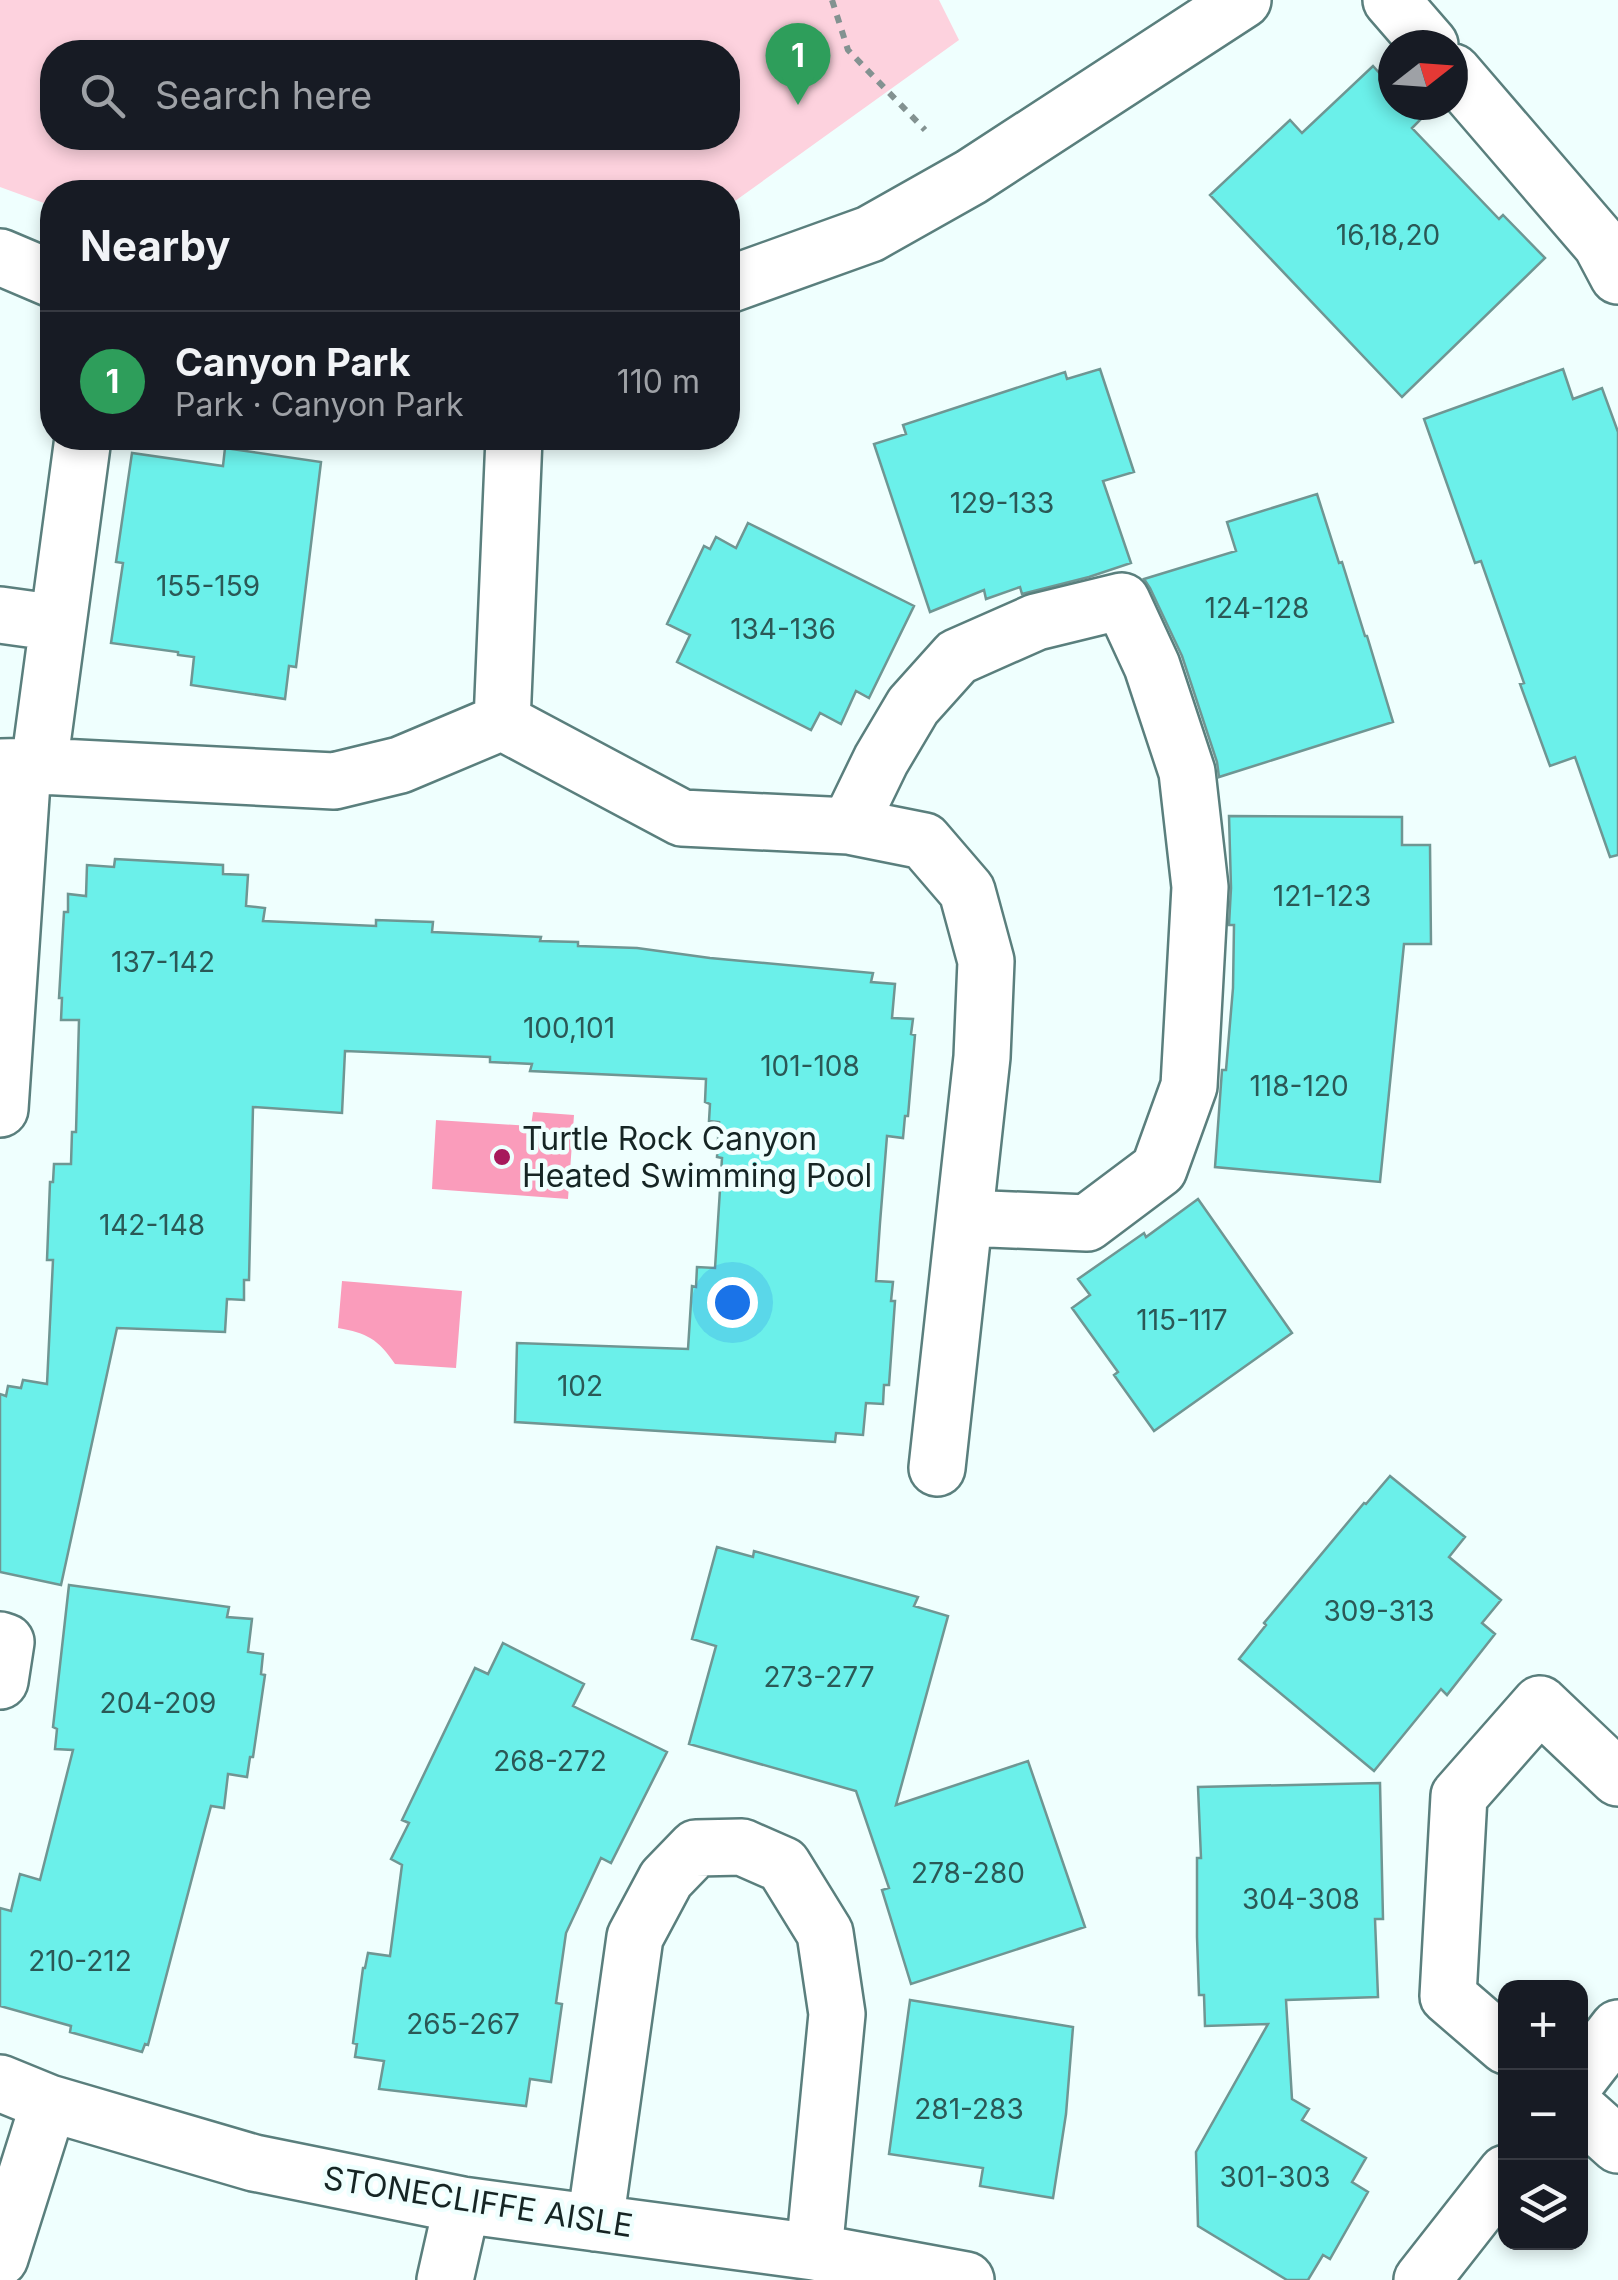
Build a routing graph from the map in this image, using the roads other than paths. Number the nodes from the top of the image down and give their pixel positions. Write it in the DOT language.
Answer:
graph roads {
  1 [pos="1243,0"];
  2 [pos="1391,0"];
  3 [pos="1417,30"];
  4 [pos="1468,89"];
  5 [pos="1612,253"];
  6 [pos="0,257"];
  7 [pos="40,274"];
  8 [pos="740,281"];
  9 [pos="81,450"];
  10 [pos="513,450"];
  11 [pos="0,615"];
  12 [pos="58,624"];
  13 [pos="502,722"];
  14 [pos="21,766"];
  15 [pos="849,826"];
  16 [pos="0,1108"];
  17 [pos="965,1218"];
  18 [pos="937,1468"];
  19 [pos="0,1640"];
  20 [pos="0,1681"];
  21 [pos="1618,1778"];
  22 [pos="1618,2028"];
  23 [pos="1498,2039"];
  24 [pos="1585,2070"];
  25 [pos="24,2093"];
  26 [pos="1588,2117"];
  27 [pos="1618,2145"];
  28 [pos="1498,2183"];
  29 [pos="462,2205"];
  30 [pos="594,2224"];
  31 [pos="814,2252"];
  32 [pos="0,2258"];
  33 [pos="445,2280"];
  34 [pos="966,2280"];
  35 [pos="1422,2280"];
  1 -- 8 [label="street"];
  2 -- 3 [label="street"];
  4 -- 5 [label="street"];
  6 -- 7 [label="street"];
  9 -- 12 [label="street"];
  10 -- 13 [label="street"];
  11 -- 12 [label="street"];
  12 -- 14 [label="street"];
  13 -- 14 [label="street"];
  13 -- 15 [label="street"];
  14 -- 16 [label="street"];
  15 -- 17 [label="street"];
  15 -- 17 [label="street"];
  17 -- 18 [label="street"];
  19 -- 20 [label="street"];
  21 -- 23 [label="street"];
  22 -- 24 [label="street"];
  25 -- 29 [label="street, STONECLIFFE AISLE"];
  25 -- 32 [label="street"];
  26 -- 27 [label="street"];
  28 -- 35 [label="street"];
  29 -- 30 [label="street, STONECLIFFE AISLE"];
  29 -- 33 [label="street"];
  30 -- 31 [label="street, STONECLIFFE AISLE"];
  30 -- 31 [label="street"];
  31 -- 34 [label="street, STONECLIFFE AISLE"];
}
